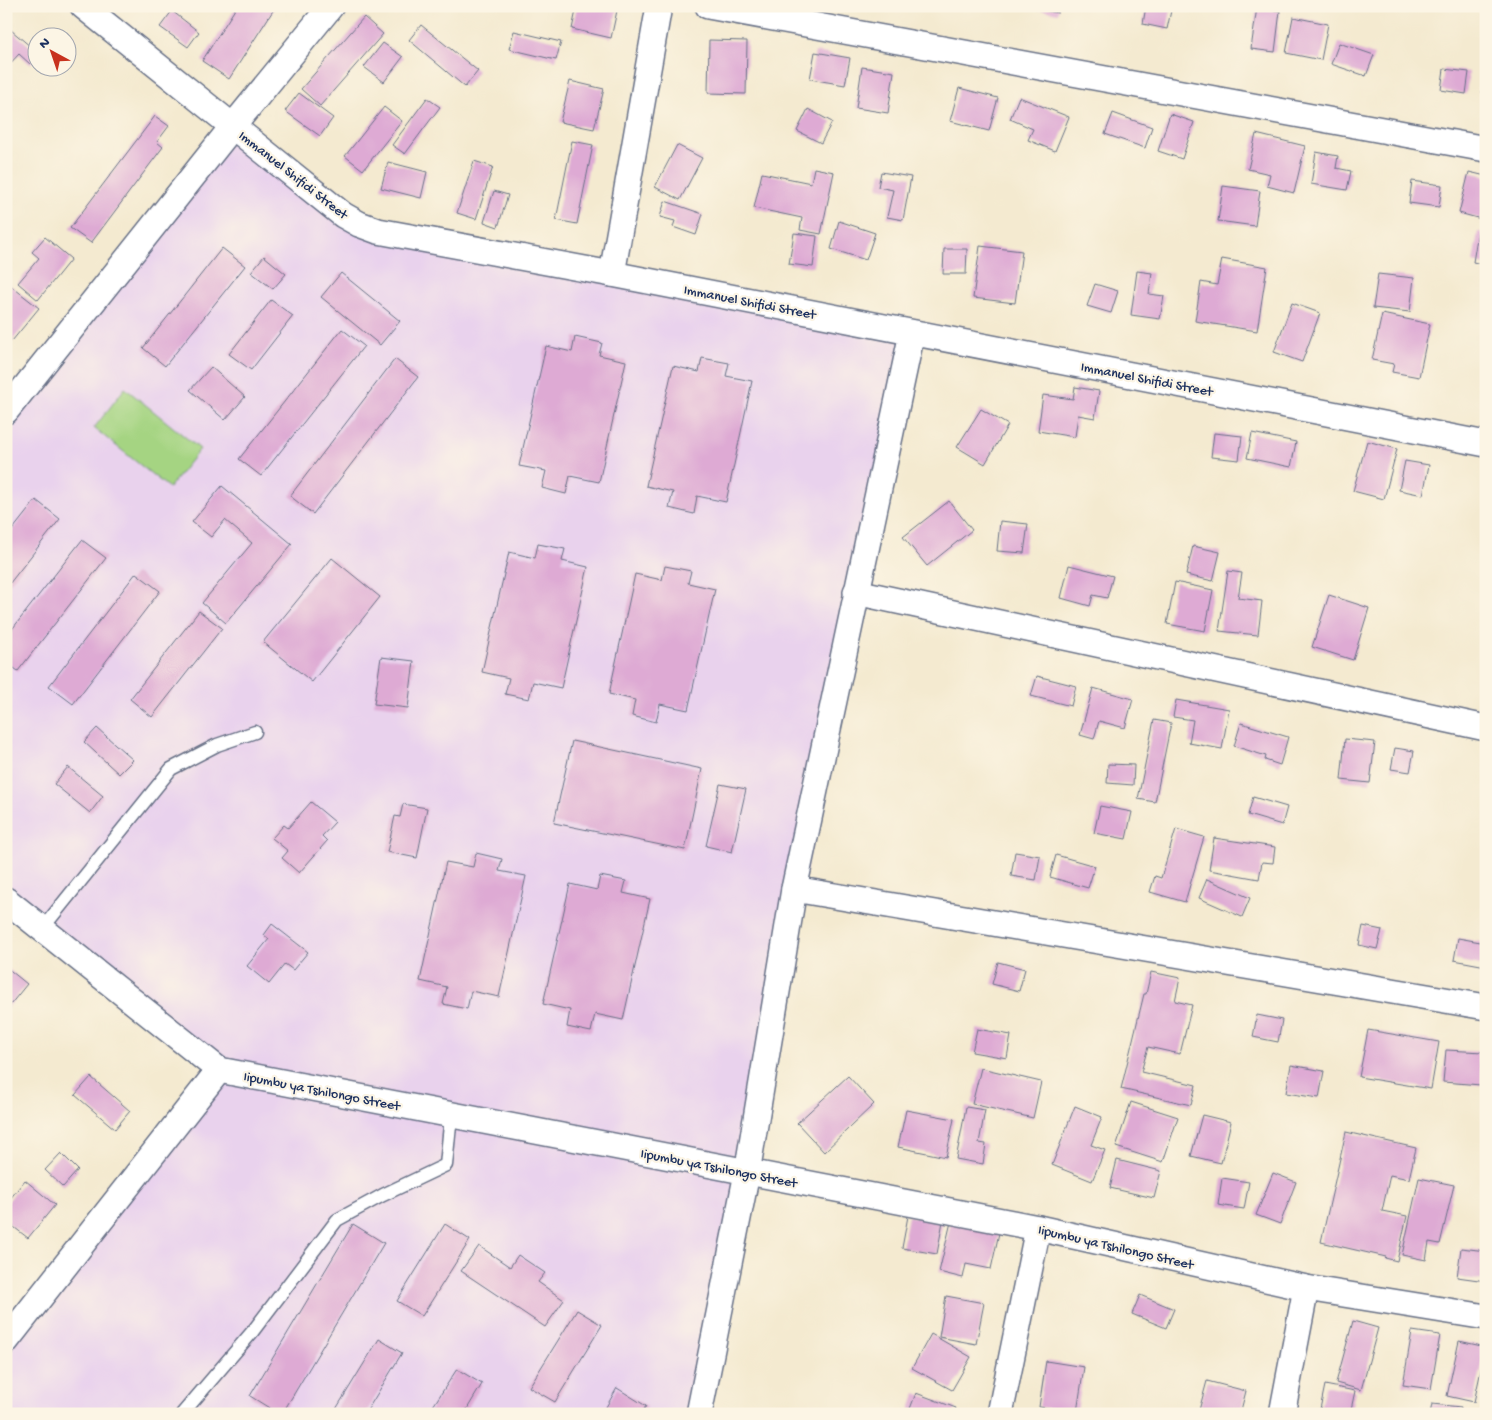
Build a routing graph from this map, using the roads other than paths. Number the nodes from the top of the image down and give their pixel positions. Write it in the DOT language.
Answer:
graph roads {
  1 [pos="83,6"];
  2 [pos="331,6"];
  3 [pos="659,6"];
  4 [pos="708,6"];
  5 [pos="233,126"];
  6 [pos="1486,149"];
  7 [pos="612,274"];
  8 [pos="912,333"];
  9 [pos="6,411"];
  10 [pos="1486,444"];
  11 [pos="856,592"];
  12 [pos="1486,728"];
  13 [pos="255,732"];
  14 [pos="794,889"];
  15 [pos="6,900"];
  16 [pos="42,929"];
  17 [pos="1486,1007"];
  18 [pos="220,1070"];
  19 [pos="450,1115"];
  20 [pos="747,1173"];
  21 [pos="1038,1228"];
  22 [pos="1306,1288"];
  23 [pos="1486,1317"];
  24 [pos="6,1341"];
  25 [pos="182,1414"];
  26 [pos="699,1414"];
  27 [pos="1000,1414"];
  28 [pos="1282,1414"];
  1 -- 5 [label="street, Immanuel Shifidi Street"];
  2 -- 5 [label="street"];
  3 -- 7 [label="street"];
  4 -- 6 [label="street"];
  5 -- 7 [label="street, Immanuel Shifidi Street"];
  5 -- 9 [label="street"];
  7 -- 8 [label="street, Immanuel Shifidi Street"];
  8 -- 10 [label="street, Immanuel Shifidi Street"];
  8 -- 11 [label="street"];
  11 -- 12 [label="street"];
  11 -- 14 [label="street"];
  13 -- 16 [label="lane"];
  14 -- 17 [label="street"];
  14 -- 20 [label="street"];
  15 -- 16 [label="street, Iipumbu ya Tshilongo Street"];
  16 -- 18 [label="street, Iipumbu ya Tshilongo Street"];
  18 -- 19 [label="street, Iipumbu ya Tshilongo Street"];
  18 -- 24 [label="street"];
  19 -- 20 [label="street, Iipumbu ya Tshilongo Street"];
  19 -- 25 [label="lane"];
  20 -- 21 [label="street, Iipumbu ya Tshilongo Street"];
  20 -- 26 [label="street"];
  21 -- 22 [label="street, Iipumbu ya Tshilongo Street"];
  21 -- 27 [label="street"];
  22 -- 23 [label="street, Iipumbu ya Tshilongo Street"];
  22 -- 28 [label="street"];
}
